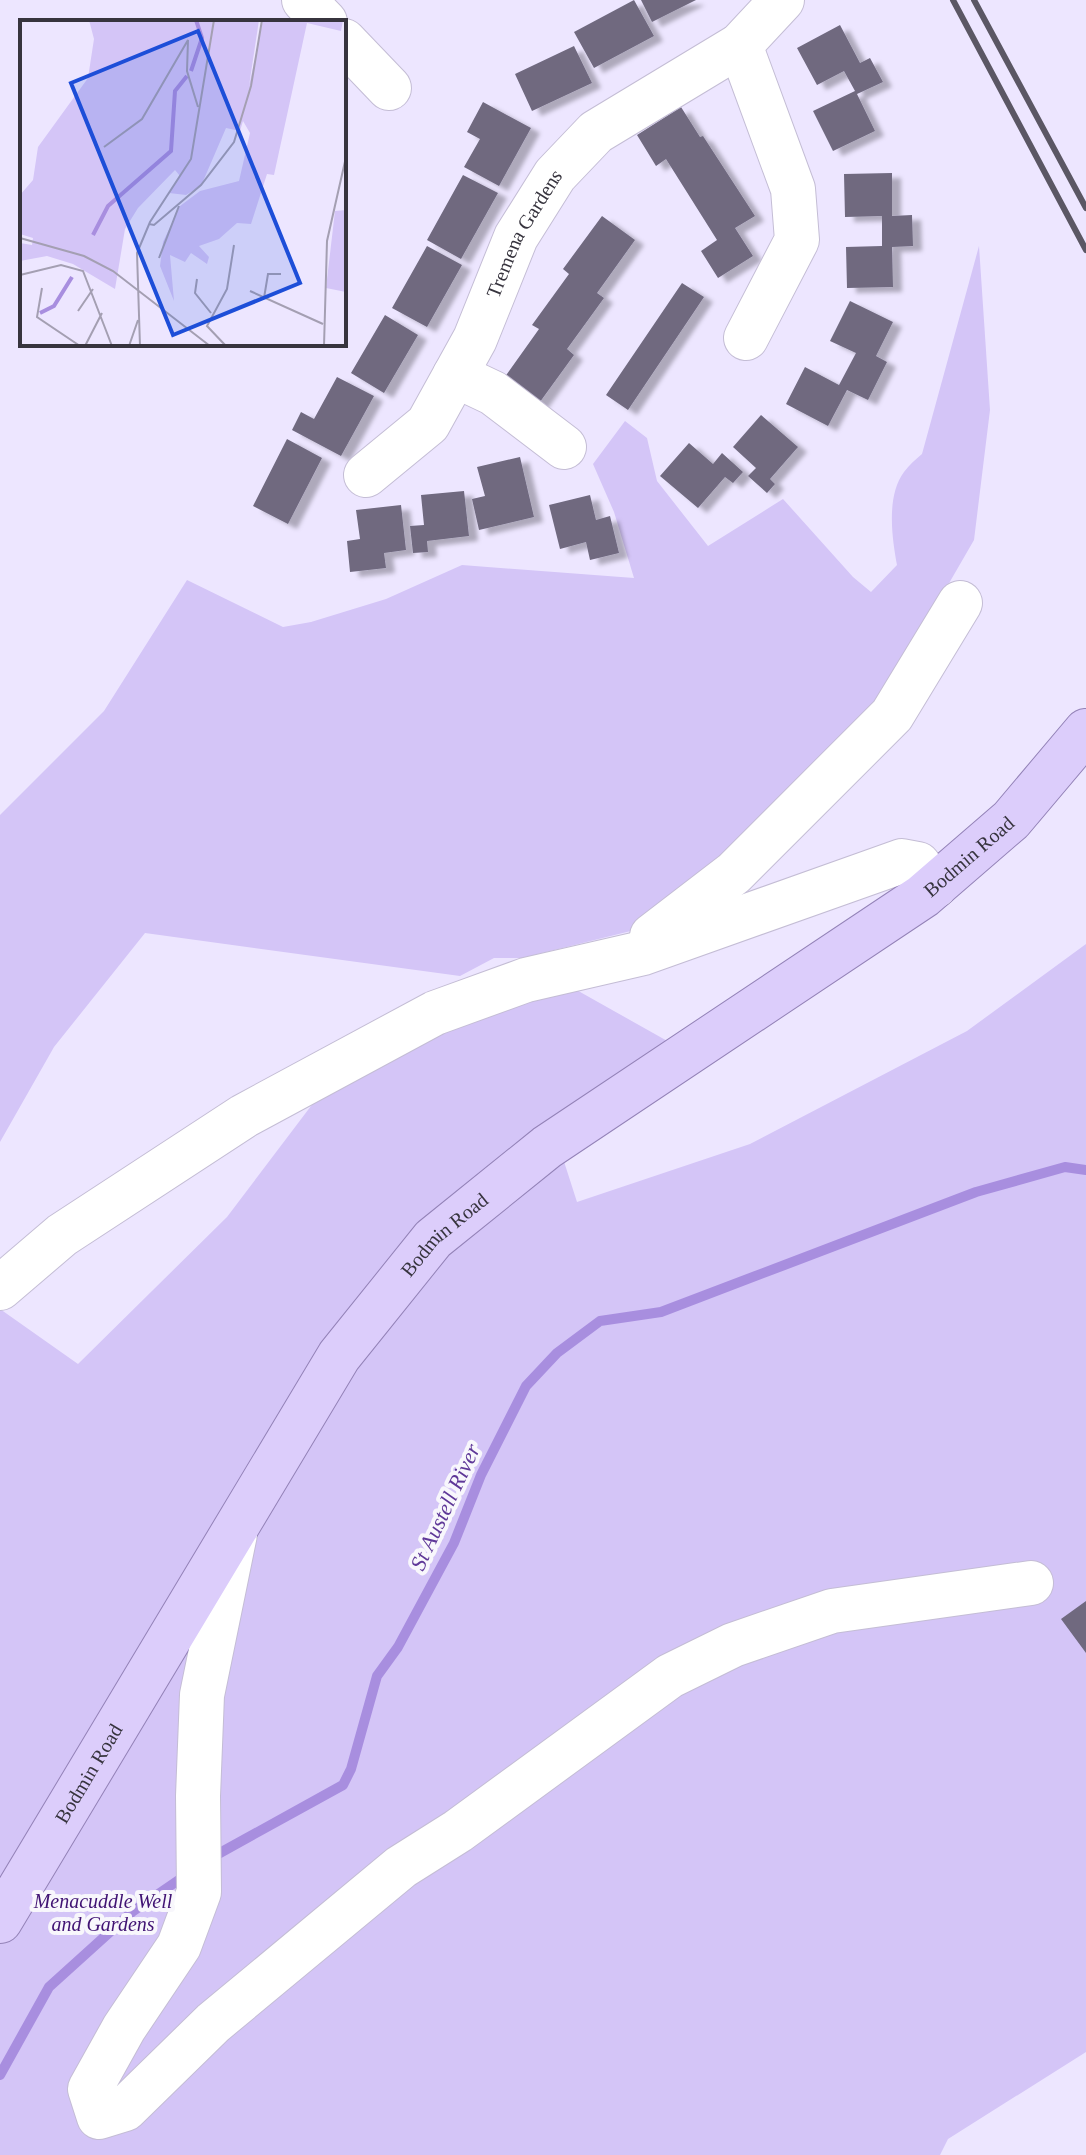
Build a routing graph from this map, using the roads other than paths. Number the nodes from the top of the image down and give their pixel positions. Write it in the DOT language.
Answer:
graph roads {
  1 [pos="304,0"];
  2 [pos="782,0"];
  3 [pos="299,20"];
  4 [pos="323,20"];
  5 [pos="346,43"];
  6 [pos="740,45"];
  7 [pos="389,88"];
  8 [pos="746,338"];
  9 [pos="455,375"];
  10 [pos="564,447"];
  11 [pos="366,475"];
  12 [pos="960,603"];
  13 [pos="1086,731"];
  14 [pos="935,886"];
  15 [pos="623,957"];
  16 [pos="0,1288"];
  17 [pos="237,1526"];
  18 [pos="1031,1583"];
  19 [pos="0,1921"];
  1 -- 3 [label="street"];
  1 -- 4 [label="street"];
  2 -- 6 [label="street, Tremena Gardens"];
  5 -- 7 [label="street"];
  6 -- 8 [label="street"];
  6 -- 9 [label="street, Tremena Gardens"];
  9 -- 10 [label="street"];
  9 -- 11 [label="street, Tremena Gardens"];
  12 -- 15 [label="street"];
  13 -- 14 [label="main road, Bodmin Road"];
  14 -- 15 [label="street"];
  14 -- 17 [label="main road, Bodmin Road"];
  15 -- 16 [label="street"];
  17 -- 18 [label="street"];
  17 -- 19 [label="main road, Bodmin Road"];
}
